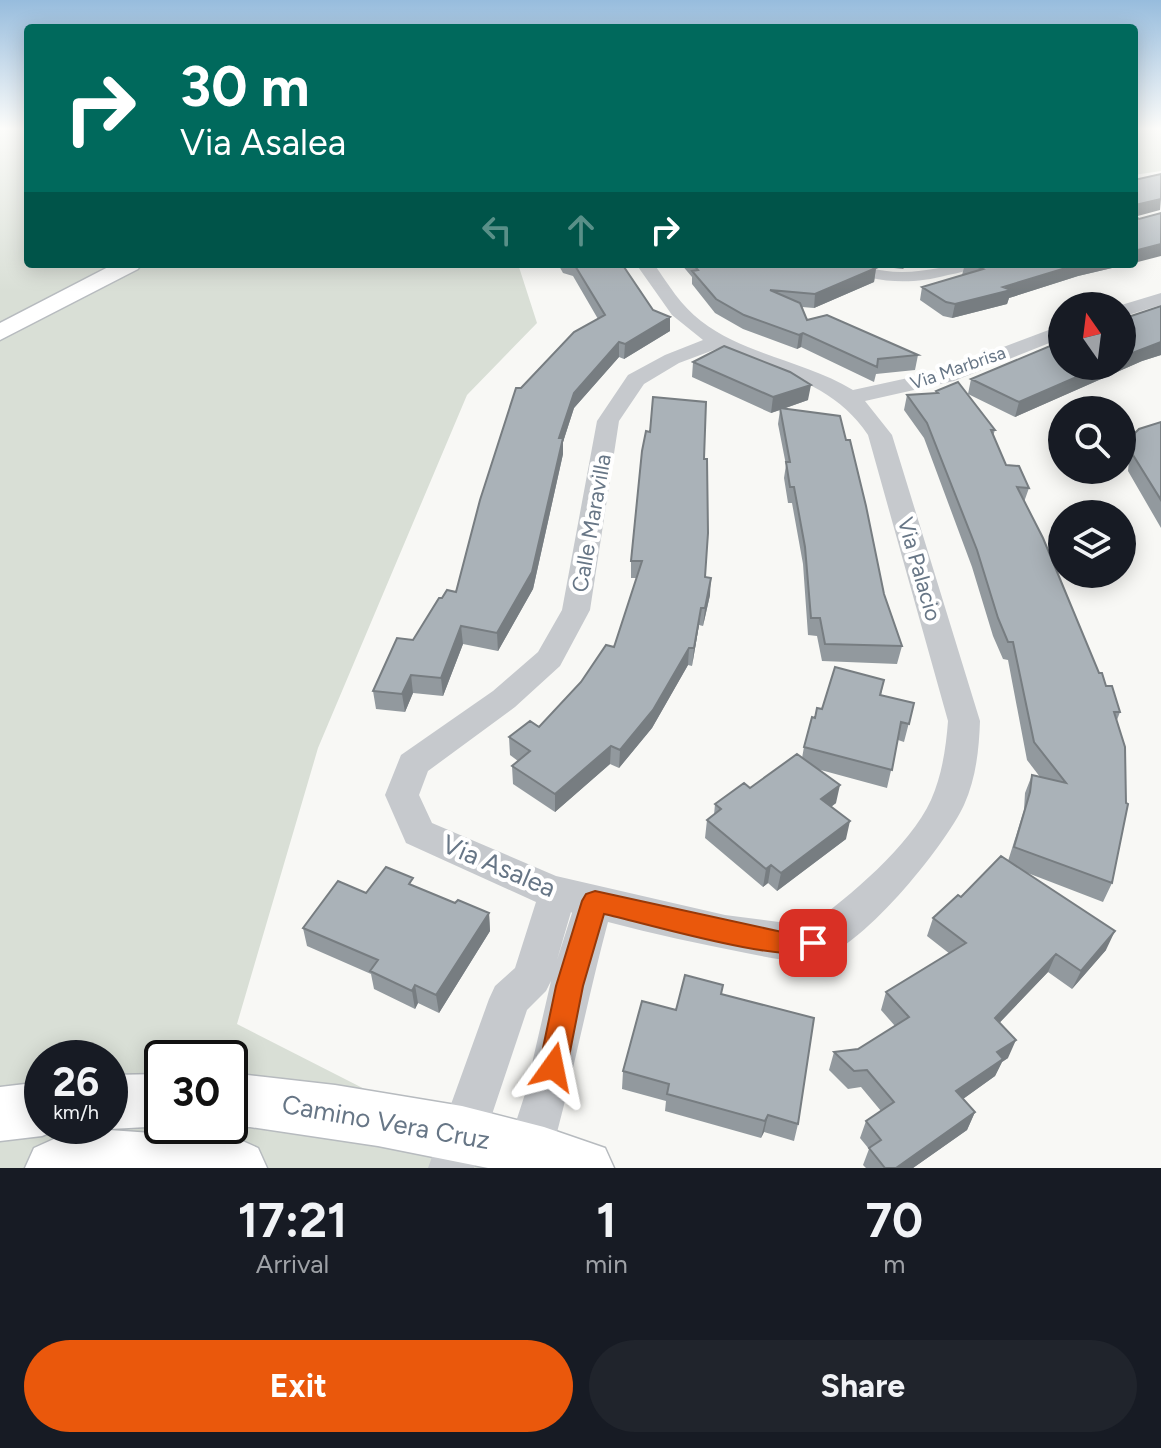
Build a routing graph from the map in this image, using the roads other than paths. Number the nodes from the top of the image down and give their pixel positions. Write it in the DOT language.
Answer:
graph roads {
  1 [pos="92,268"];
  2 [pos="122,268"];
  3 [pos="648,268"];
  4 [pos="854,268"];
  5 [pos="953,268"];
  6 [pos="1161,299"];
  7 [pos="1136,307"];
  8 [pos="0,316"];
  9 [pos="0,333"];
  10 [pos="1048,336"];
  11 [pos="721,340"];
  12 [pos="852,397"];
  13 [pos="419,833"];
  14 [pos="576,897"];
  15 [pos="813,943"];
  16 [pos="551,982"];
  17 [pos="248,1100"];
  18 [pos="24,1111"];
  19 [pos="0,1114"];
  20 [pos="457,1151"];
  21 [pos="527,1158"];
  22 [pos="54,1168"];
  23 [pos="238,1168"];
  24 [pos="585,1168"];
  1 -- 8 [label="main road"];
  2 -- 9 [label="main road"];
  3 -- 11 [label="street, Via Palacio"];
  4 -- 5 [label="street"];
  6 -- 7 [label="street"];
  10 -- 12 [label="street, Via Marbrisa"];
  11 -- 12 [label="street, Via Palacio"];
  11 -- 13 [label="street, Calle Maravilla"];
  12 -- 15 [label="street, Via Palacio"];
  13 -- 14 [label="street, Via Asalea"];
  14 -- 15 [label="street, Via Asalea"];
  14 -- 16 [label="street"];
  16 -- 20 [label="street"];
  16 -- 21 [label="street"];
  17 -- 20 [label="main road, Camino Vera Cruz"];
  18 -- 19 [label="main road"];
  20 -- 21 [label="main road, Camino Vera Cruz"];
  21 -- 24 [label="main road, Camino Vera Cruz"];
  22 -- 23 [label="main road"];
}
